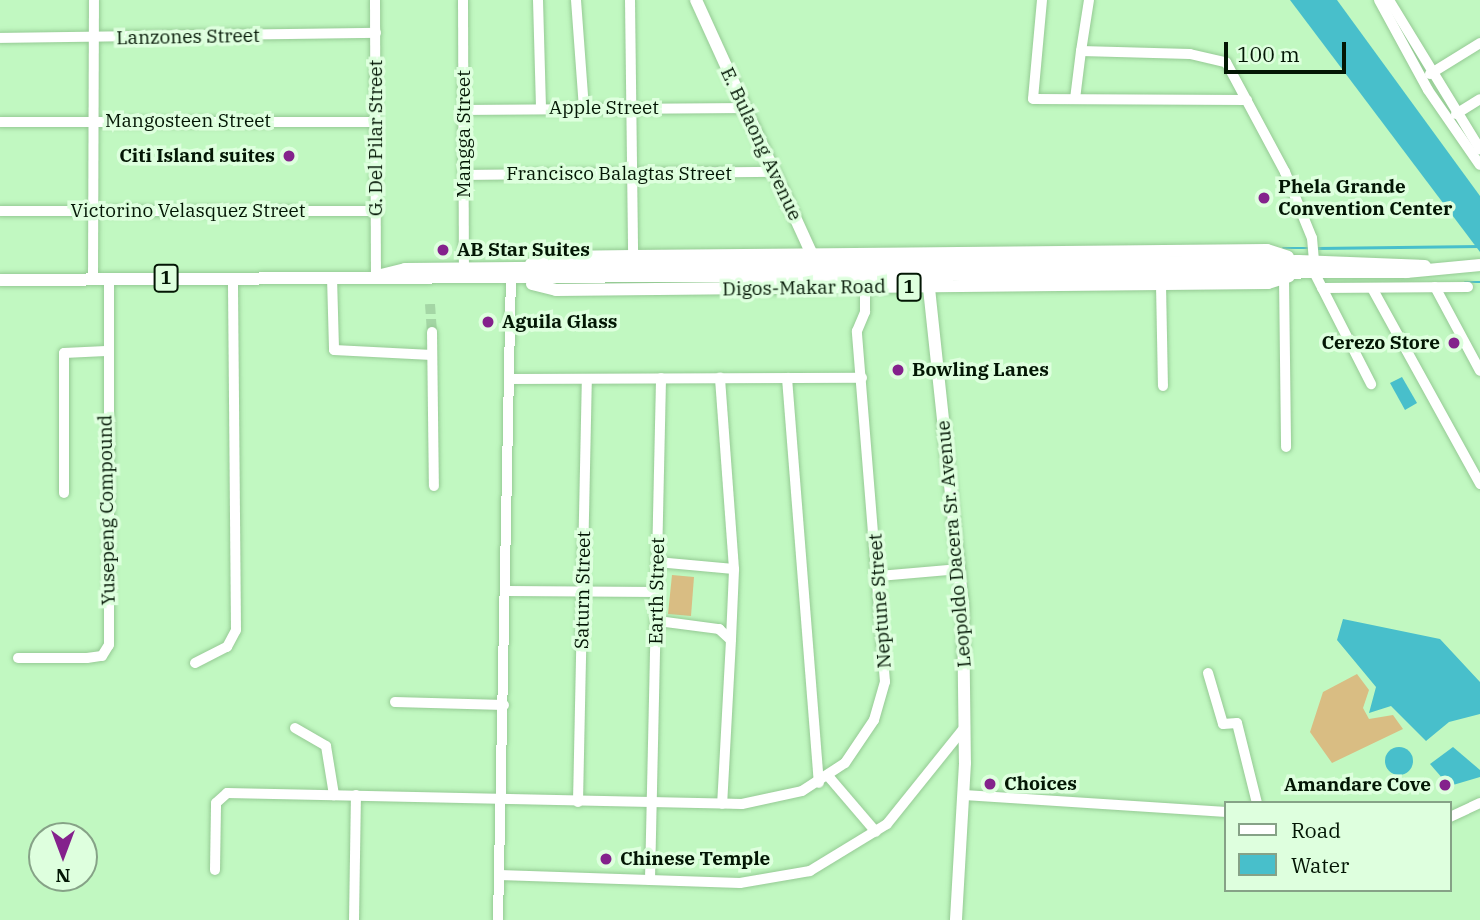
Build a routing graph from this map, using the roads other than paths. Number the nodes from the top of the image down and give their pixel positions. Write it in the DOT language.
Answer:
graph roads {
  1 [pos="94,0"];
  2 [pos="375,0"];
  3 [pos="463,0"];
  4 [pos="538,0"];
  5 [pos="576,0"];
  6 [pos="630,0"];
  7 [pos="696,0"];
  8 [pos="1042,0"];
  9 [pos="1089,0"];
  10 [pos="1379,0"];
  11 [pos="1389,0"];
  12 [pos="376,33"];
  13 [pos="0,38"];
  14 [pos="94,38"];
  15 [pos="1480,43"];
  16 [pos="1081,51"];
  17 [pos="1430,74"];
  18 [pos="1074,99"];
  19 [pos="1480,99"];
  20 [pos="1247,100"];
  21 [pos="634,108"];
  22 [pos="745,108"];
  23 [pos="541,109"];
  24 [pos="584,109"];
  25 [pos="464,110"];
  26 [pos="1456,114"];
  27 [pos="94,121"];
  28 [pos="0,122"];
  29 [pos="377,122"];
  30 [pos="1480,149"];
  31 [pos="1480,165"];
  32 [pos="774,172"];
  33 [pos="633,174"];
  34 [pos="465,175"];
  35 [pos="93,210"];
  36 [pos="0,211"];
  37 [pos="377,211"];
  38 [pos="926,254"];
  39 [pos="812,255"];
  40 [pos="633,256"];
  41 [pos="1480,265"];
  42 [pos="1299,266"];
  43 [pos="1314,266"];
  44 [pos="464,268"];
  45 [pos="514,274"];
  46 [pos="332,277"];
  47 [pos="376,277"];
  48 [pos="233,278"];
  49 [pos="1284,278"];
  50 [pos="0,279"];
  51 [pos="93,279"];
  52 [pos="109,279"];
  53 [pos="1161,284"];
  54 [pos="929,286"];
  55 [pos="825,287"];
  56 [pos="865,287"];
  57 [pos="1435,287"];
  58 [pos="1468,287"];
  59 [pos="1322,288"];
  60 [pos="1372,288"];
  61 [pos="432,332"];
  62 [pos="106,351"];
  63 [pos="432,355"];
  64 [pos="1480,372"];
  65 [pos="661,378"];
  66 [pos="720,378"];
  67 [pos="787,378"];
  68 [pos="862,378"];
  69 [pos="513,379"];
  70 [pos="587,379"];
  71 [pos="1371,384"];
  72 [pos="1163,386"];
  73 [pos="1286,447"];
  74 [pos="1480,484"];
  75 [pos="434,486"];
  76 [pos="64,493"];
  77 [pos="657,562"];
  78 [pos="734,569"];
  79 [pos="960,569"];
  80 [pos="879,576"];
  81 [pos="507,591"];
  82 [pos="583,591"];
  83 [pos="657,592"];
  84 [pos="658,621"];
  85 [pos="731,639"];
  86 [pos="18,658"];
  87 [pos="195,663"];
  88 [pos="1208,673"];
  89 [pos="395,702"];
  90 [pos="504,705"];
  91 [pos="966,726"];
  92 [pos="295,728"];
  93 [pos="829,777"];
  94 [pos="819,783"];
  95 [pos="334,795"];
  96 [pos="356,796"];
  97 [pos="964,796"];
  98 [pos="501,799"];
  99 [pos="1256,801"];
  100 [pos="578,802"];
  101 [pos="1480,803"];
  102 [pos="651,804"];
  103 [pos="722,804"];
  104 [pos="1224,812"];
  105 [pos="1452,816"];
  106 [pos="876,832"];
  107 [pos="215,870"];
  108 [pos="499,875"];
  109 [pos="650,880"];
  110 [pos="354,920"];
  111 [pos="498,920"];
  112 [pos="957,920"];
  1 -- 14 [label="street"];
  2 -- 12 [label="street, G. Del Pilar Street"];
  3 -- 25 [label="street, Mangga Street"];
  4 -- 23 [label="street"];
  5 -- 24 [label="street"];
  6 -- 21 [label="street"];
  7 -- 22 [label="main road, E. Bulaong Avenue"];
  8 -- 18 [label="street"];
  9 -- 16 [label="street"];
  10 -- 31 [label="street"];
  11 -- 17 [label="street"];
  12 -- 14 [label="street, Lanzones Street"];
  12 -- 29 [label="street, G. Del Pilar Street"];
  13 -- 14 [label="street, Lanzones Street"];
  14 -- 27 [label="street"];
  15 -- 17 [label="street"];
  16 -- 18 [label="street"];
  16 -- 20 [label="street"];
  17 -- 26 [label="street"];
  18 -- 20 [label="street"];
  19 -- 26 [label="street"];
  20 -- 43 [label="street"];
  21 -- 22 [label="street, Apple Street"];
  21 -- 24 [label="street, Apple Street"];
  21 -- 33 [label="street"];
  22 -- 32 [label="main road, E. Bulaong Avenue"];
  23 -- 24 [label="street, Apple Street"];
  23 -- 25 [label="street, Apple Street"];
  25 -- 34 [label="street, Mangga Street"];
  26 -- 30 [label="street"];
  27 -- 28 [label="street, Mangosteen Street"];
  27 -- 29 [label="street, Mangosteen Street"];
  27 -- 35 [label="street"];
  29 -- 37 [label="street, G. Del Pilar Street"];
  32 -- 33 [label="street, Francisco Balagtas Street"];
  32 -- 39 [label="main road, E. Bulaong Avenue"];
  33 -- 34 [label="street, Francisco Balagtas Street"];
  33 -- 40 [label="street"];
  34 -- 44 [label="street, Mangga Street"];
  35 -- 36 [label="street, Victorino Velasquez Street"];
  35 -- 37 [label="street, Victorino Velasquez Street"];
  35 -- 51 [label="street"];
  37 -- 47 [label="street, G. Del Pilar Street"];
  38 -- 39 [label="main road, Digos-Makar Road / 1"];
  38 -- 42 [label="main road, Digos-Makar Road / 1"];
  38 -- 54 [label="main road, Leopoldo Dacera Sr. Avenue"];
  39 -- 40 [label="main road, Digos-Makar Road / 1"];
  39 -- 55 [label="main road, E. Bulaong Avenue"];
  40 -- 45 [label="main road, Digos-Makar Road / 1"];
  41 -- 43 [label="main road, Digos-Makar Road / 1"];
  42 -- 43 [label="main road, Digos-Makar Road / 1"];
  42 -- 45 [label="main road, Digos-Makar Road / 1"];
  42 -- 49 [label="main road, Digos-Makar Road / 1"];
  43 -- 59 [label="street"];
  44 -- 45 [label="main road, Digos-Makar Road / 1"];
  44 -- 47 [label="main road, Digos-Makar Road / 1"];
  45 -- 47 [label="main road, Digos-Makar Road / 1"];
  45 -- 55 [label="main road, Digos-Makar Road / 1"];
  45 -- 69 [label="street"];
  46 -- 47 [label="main road, Digos-Makar Road / 1"];
  46 -- 48 [label="main road, Digos-Makar Road / 1"];
  46 -- 63 [label="street"];
  48 -- 52 [label="main road, Digos-Makar Road / 1"];
  48 -- 87 [label="street"];
  49 -- 53 [label="main road, Digos-Makar Road / 1"];
  49 -- 73 [label="street"];
  50 -- 51 [label="main road, Digos-Makar Road / 1"];
  51 -- 52 [label="main road, Digos-Makar Road / 1"];
  52 -- 62 [label="street, Yusepeng Compound"];
  53 -- 54 [label="main road, Digos-Makar Road / 1"];
  53 -- 72 [label="street"];
  54 -- 56 [label="main road, Digos-Makar Road / 1"];
  54 -- 79 [label="main road, Leopoldo Dacera Sr. Avenue"];
  55 -- 56 [label="main road, Digos-Makar Road / 1"];
  56 -- 68 [label="street, Neptune Street"];
  57 -- 58 [label="street"];
  57 -- 60 [label="street"];
  57 -- 64 [label="street"];
  59 -- 60 [label="street"];
  59 -- 71 [label="street"];
  60 -- 74 [label="street"];
  61 -- 63 [label="street"];
  62 -- 76 [label="street"];
  62 -- 86 [label="street, Yusepeng Compound"];
  63 -- 75 [label="street"];
  65 -- 66 [label="street"];
  65 -- 70 [label="street"];
  65 -- 77 [label="street, Earth Street"];
  66 -- 67 [label="street"];
  66 -- 78 [label="street"];
  67 -- 68 [label="street"];
  67 -- 94 [label="street"];
  68 -- 80 [label="street, Neptune Street"];
  69 -- 70 [label="street"];
  69 -- 81 [label="street"];
  70 -- 82 [label="street, Saturn Street"];
  77 -- 78 [label="street"];
  77 -- 83 [label="street, Earth Street"];
  78 -- 85 [label="street"];
  79 -- 80 [label="street"];
  79 -- 91 [label="main road, Leopoldo Dacera Sr. Avenue"];
  80 -- 93 [label="street, Neptune Street"];
  81 -- 82 [label="street"];
  81 -- 90 [label="street"];
  82 -- 83 [label="street"];
  82 -- 100 [label="street, Saturn Street"];
  83 -- 84 [label="street, Earth Street"];
  84 -- 85 [label="street"];
  84 -- 102 [label="street, Earth Street"];
  85 -- 103 [label="street"];
  88 -- 99 [label="street"];
  89 -- 90 [label="street"];
  90 -- 98 [label="street"];
  91 -- 97 [label="main road, Leopoldo Dacera Sr. Avenue"];
  91 -- 106 [label="street"];
  92 -- 95 [label="street"];
  93 -- 94 [label="street, Neptune Street"];
  93 -- 106 [label="street"];
  94 -- 103 [label="street, Neptune Street"];
  95 -- 96 [label="street, Neptune Street"];
  95 -- 107 [label="street, Neptune Street"];
  96 -- 98 [label="street, Neptune Street"];
  96 -- 110 [label="street"];
  97 -- 104 [label="street"];
  97 -- 112 [label="main road, Leopoldo Dacera Sr. Avenue"];
  98 -- 100 [label="street, Neptune Street"];
  98 -- 108 [label="street"];
  100 -- 102 [label="street, Neptune Street"];
  101 -- 105 [label="street"];
  102 -- 103 [label="street, Neptune Street"];
  102 -- 109 [label="street, Earth Street"];
  106 -- 109 [label="street"];
  108 -- 109 [label="street"];
  108 -- 111 [label="street"];
}
